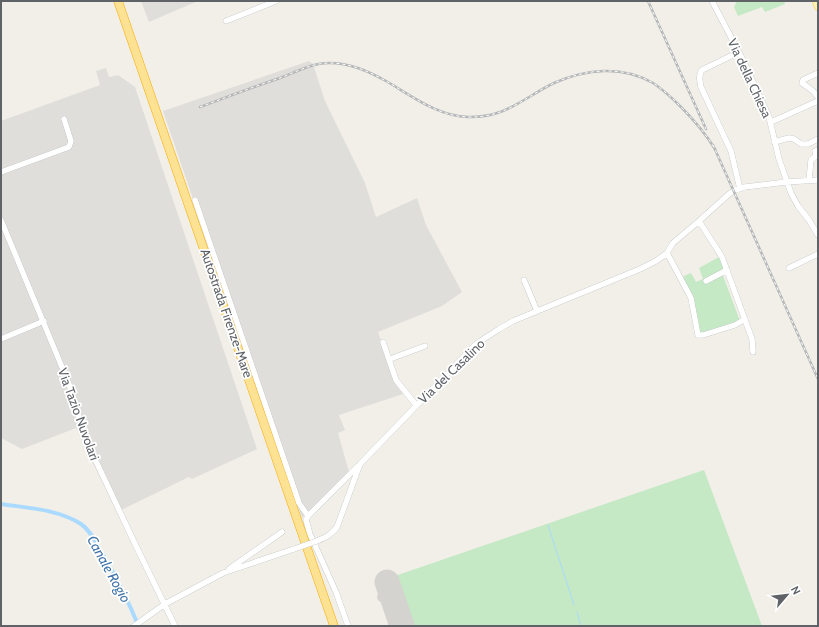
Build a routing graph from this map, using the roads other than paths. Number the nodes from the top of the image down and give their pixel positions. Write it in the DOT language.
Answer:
graph roads {
  1 [pos="113,1"];
  2 [pos="118,1"];
  3 [pos="276,1"];
  4 [pos="712,1"];
  5 [pos="816,1"];
  6 [pos="818,7"];
  7 [pos="226,21"];
  8 [pos="739,52"];
  9 [pos="818,73"];
  10 [pos="818,97"];
  11 [pos="818,101"];
  12 [pos="64,119"];
  13 [pos="771,122"];
  14 [pos="818,139"];
  15 [pos="774,142"];
  16 [pos="818,150"];
  17 [pos="1,172"];
  18 [pos="809,180"];
  19 [pos="818,180"];
  20 [pos="786,182"];
  21 [pos="740,189"];
  22 [pos="195,200"];
  23 [pos="1,220"];
  24 [pos="700,221"];
  25 [pos="818,235"];
  26 [pos="666,252"];
  27 [pos="818,254"];
  28 [pos="789,268"];
  29 [pos="727,270"];
  30 [pos="524,280"];
  31 [pos="706,280"];
  32 [pos="537,311"];
  33 [pos="745,319"];
  34 [pos="44,321"];
  35 [pos="1,339"];
  36 [pos="383,342"];
  37 [pos="425,346"];
  38 [pos="753,352"];
  39 [pos="390,360"];
  40 [pos="416,405"];
  41 [pos="360,464"];
  42 [pos="308,516"];
  43 [pos="282,532"];
  44 [pos="222,573"];
  45 [pos="164,604"];
  46 [pos="142,620"];
  47 [pos="135,626"];
  48 [pos="146,626"];
  49 [pos="175,626"];
  50 [pos="328,626"];
  51 [pos="334,626"];
  52 [pos="348,626"];
  1 -- 50 [label="highway, Autostrada Firenze-Mare"];
  2 -- 51 [label="highway, Autostrada Firenze-Mare"];
  3 -- 7 [label="street"];
  4 -- 8 [label="street, Via della Chiesa"];
  5 -- 6 [label="main road"];
  8 -- 13 [label="street, Via della Chiesa"];
  8 -- 21 [label="street"];
  9 -- 10 [label="street"];
  11 -- 13 [label="street"];
  12 -- 17 [label="street"];
  13 -- 15 [label="street, Via della Chiesa"];
  14 -- 15 [label="street"];
  15 -- 20 [label="street, Via della Chiesa"];
  16 -- 18 [label="street"];
  18 -- 19 [label="street, Via del Casalino"];
  18 -- 20 [label="street, Via del Casalino"];
  20 -- 21 [label="street, Via del Casalino"];
  20 -- 25 [label="street, Via della Chiesa"];
  21 -- 24 [label="street, Via del Casalino"];
  22 -- 42 [label="street"];
  23 -- 34 [label="street, Via Tazio Nuvolari"];
  24 -- 26 [label="street, Via del Casalino"];
  24 -- 29 [label="street"];
  26 -- 32 [label="street, Via del Casalino"];
  26 -- 33 [label="street"];
  27 -- 28 [label="street"];
  29 -- 31 [label="street"];
  29 -- 33 [label="street"];
  30 -- 32 [label="street"];
  32 -- 40 [label="street, Via del Casalino"];
  33 -- 38 [label="street"];
  34 -- 35 [label="street"];
  34 -- 45 [label="street, Via Tazio Nuvolari"];
  36 -- 39 [label="street"];
  37 -- 39 [label="street"];
  39 -- 40 [label="street"];
  40 -- 41 [label="street, Via del Casalino"];
  41 -- 42 [label="street"];
  41 -- 44 [label="street, Via del Casalino, bridge"];
  42 -- 52 [label="street"];
  43 -- 44 [label="street"];
  44 -- 45 [label="street, Via del Casalino"];
  45 -- 46 [label="street, Via del Casalino"];
  45 -- 49 [label="street, Via Tazio Nuvolari"];
  46 -- 47 [label="street, Via del Casalino"];
  46 -- 48 [label="street"];
}
